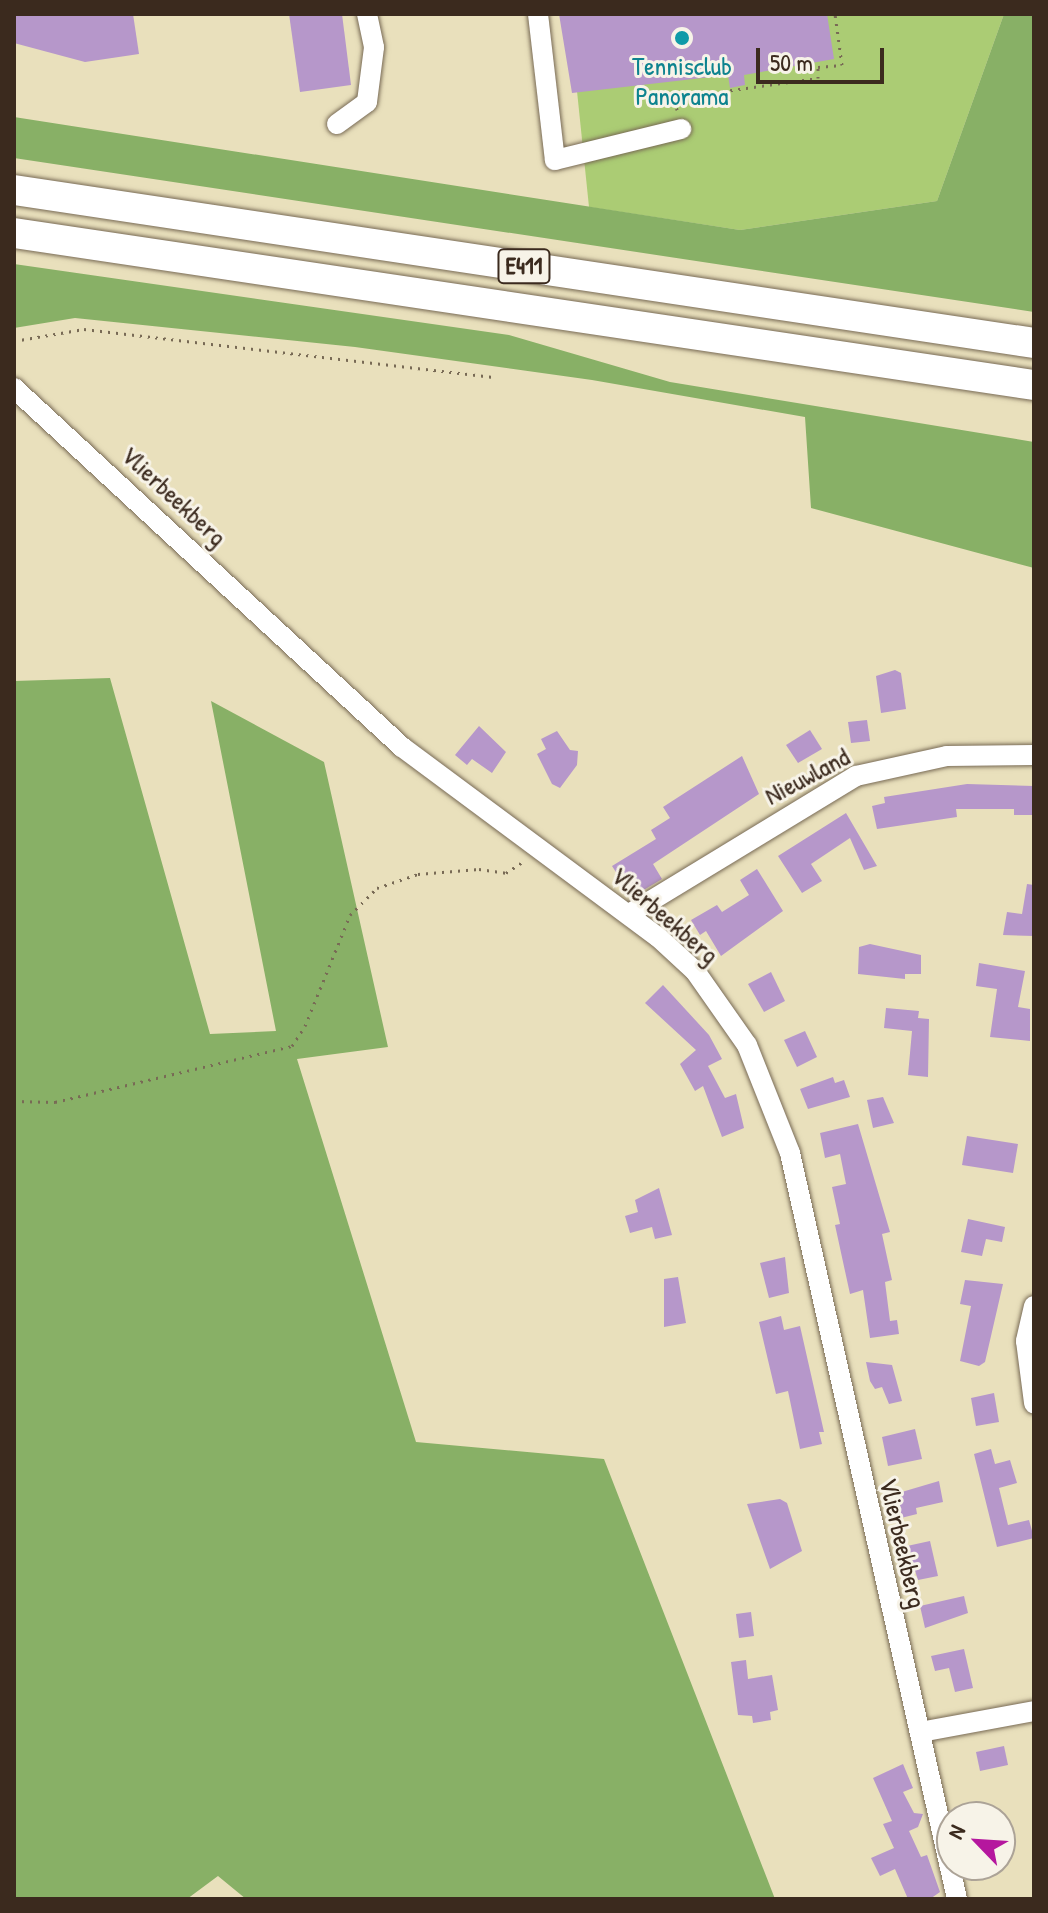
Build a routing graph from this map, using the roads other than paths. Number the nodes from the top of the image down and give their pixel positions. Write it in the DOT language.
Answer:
graph roads {
  1 [pos="367,14"];
  2 [pos="538,14"];
  3 [pos="337,124"];
  4 [pos="681,129"];
  5 [pos="14,190"];
  6 [pos="14,233"];
  7 [pos="1034,343"];
  8 [pos="1034,385"];
  9 [pos="14,388"];
  10 [pos="1034,755"];
  11 [pos="629,914"];
  12 [pos="1034,1306"];
  13 [pos="1034,1403"];
  14 [pos="1034,1711"];
  15 [pos="920,1732"];
  16 [pos="957,1899"];
  1 -- 3 [label="street"];
  2 -- 4 [label="street"];
  5 -- 7 [label="highway, E411"];
  6 -- 8 [label="highway, E411"];
  9 -- 11 [label="street, Vlierbeekberg"];
  10 -- 11 [label="street, Nieuwland"];
  11 -- 15 [label="street, Vlierbeekberg"];
  12 -- 13 [label="street"];
  14 -- 15 [label="street"];
  15 -- 16 [label="street, Vlierbeekberg"];
}
